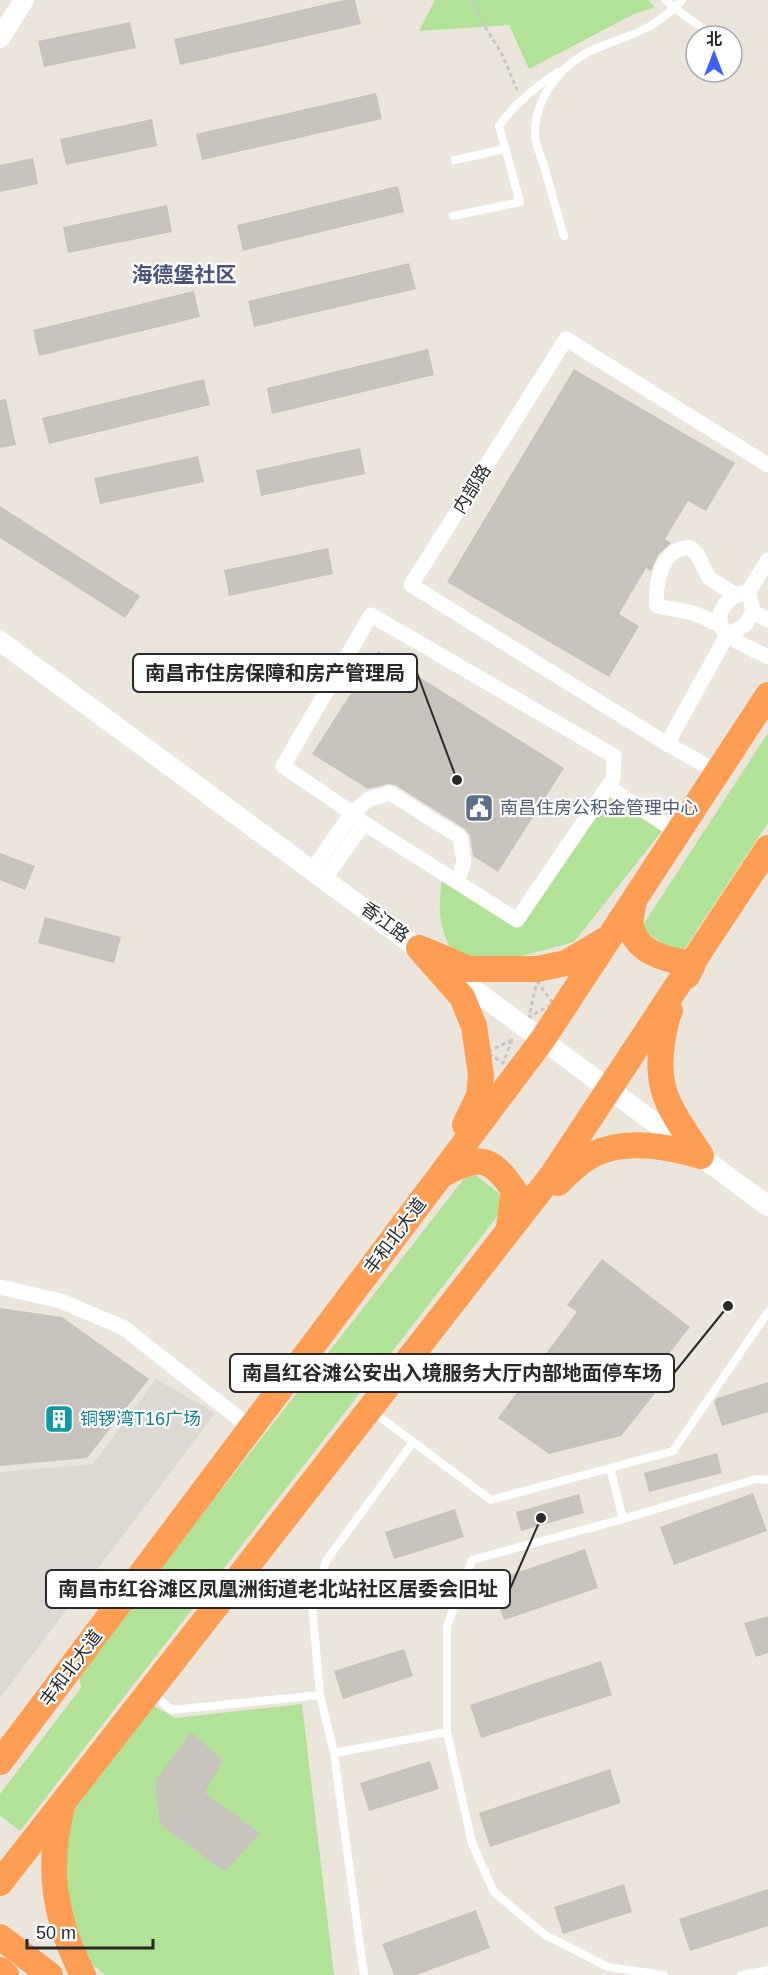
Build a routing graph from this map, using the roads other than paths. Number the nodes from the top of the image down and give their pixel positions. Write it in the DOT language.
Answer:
graph roads {
  1 [pos="24,0"];
  2 [pos="666,0"];
  3 [pos="682,0"];
  4 [pos="674,8"];
  5 [pos="697,24"];
  6 [pos="0,38"];
  7 [pos="570,65"];
  8 [pos="505,149"];
  9 [pos="455,160"];
  10 [pos="453,216"];
  11 [pos="564,236"];
  12 [pos="768,465"];
  13 [pos="768,560"];
  14 [pos="742,593"];
  15 [pos="753,612"];
  16 [pos="768,621"];
  17 [pos="724,630"];
  18 [pos="0,641"];
  19 [pos="768,657"];
  20 [pos="768,695"];
  21 [pos="667,744"];
  22 [pos="718,771"];
  23 [pos="610,783"];
  24 [pos="358,818"];
  25 [pos="680,829"];
  26 [pos="768,848"];
  27 [pos="319,874"];
  28 [pos="457,882"];
  29 [pos="634,900"];
  30 [pos="610,936"];
  31 [pos="419,948"];
  32 [pos="693,964"];
  33 [pos="543,1039"];
  34 [pos="611,1089"];
  35 [pos="701,1156"];
  36 [pos="440,1176"];
  37 [pos="768,1206"];
  38 [pos="508,1232"];
  39 [pos="0,1287"];
  40 [pos="768,1312"];
  41 [pos="369,1409"];
  42 [pos="251,1428"];
  43 [pos="413,1442"];
  44 [pos="610,1468"];
  45 [pos="768,1480"];
  46 [pos="623,1520"];
  47 [pos="54,1690"];
  48 [pos="150,1690"];
  49 [pos="320,1695"];
  50 [pos="447,1732"];
  51 [pos="0,1742"];
  52 [pos="334,1753"];
  53 [pos="0,1762"];
  54 [pos="63,1802"];
  55 [pos="0,1883"];
  56 [pos="0,1937"];
  57 [pos="0,1970"];
  58 [pos="768,1970"];
  59 [pos="6,1975"];
  60 [pos="50,1975"];
  61 [pos="83,1975"];
  62 [pos="364,1975"];
  63 [pos="664,1975"];
  64 [pos="741,1975"];
  1 -- 6 [label="main road"];
  2 -- 4 [label="lane"];
  3 -- 4 [label="lane"];
  4 -- 5 [label="lane"];
  4 -- 7 [label="lane"];
  7 -- 8 [label="lane"];
  7 -- 11 [label="lane"];
  8 -- 9 [label="lane"];
  8 -- 10 [label="lane"];
  12 -- 21 [label="street, 内部路"];
  13 -- 14 [label="street"];
  14 -- 15 [label="street"];
  14 -- 17 [label="street"];
  14 -- 17 [label="street"];
  15 -- 16 [label="street"];
  15 -- 17 [label="street"];
  17 -- 19 [label="street"];
  17 -- 21 [label="street"];
  18 -- 27 [label="main road, 香江路"];
  20 -- 22 [label="highway, 丰和北大道"];
  21 -- 22 [label="street, 内部路"];
  22 -- 25 [label="highway, 丰和北大道"];
  23 -- 24 [label="street"];
  23 -- 25 [label="street"];
  23 -- 28 [label="street"];
  24 -- 27 [label="street"];
  24 -- 28 [label="street"];
  24 -- 28 [label="street"];
  25 -- 29 [label="highway, 丰和北大道"];
  26 -- 32 [label="highway"];
  27 -- 31 [label="main road, 香江路"];
  29 -- 30 [label="highway, 丰和北大道"];
  29 -- 32 [label="highway"];
  30 -- 31 [label="highway"];
  30 -- 33 [label="highway, 丰和北大道"];
  31 -- 33 [label="main road, 香江路"];
  31 -- 36 [label="highway"];
  32 -- 34 [label="highway"];
  32 -- 35 [label="highway"];
  33 -- 34 [label="main road, 香江路"];
  33 -- 36 [label="highway, 丰和北大道"];
  34 -- 35 [label="main road, 香江路"];
  34 -- 38 [label="highway"];
  35 -- 37 [label="main road, 香江路"];
  35 -- 38 [label="highway"];
  36 -- 38 [label="highway"];
  36 -- 42 [label="highway, 丰和北大道"];
  38 -- 41 [label="highway"];
  39 -- 42 [label="street"];
  40 -- 44 [label="lane"];
  41 -- 43 [label="lane"];
  41 -- 48 [label="highway"];
  42 -- 47 [label="highway, 丰和北大道"];
  43 -- 44 [label="lane"];
  43 -- 49 [label="lane"];
  44 -- 46 [label="lane"];
  45 -- 46 [label="lane"];
  46 -- 50 [label="lane"];
  47 -- 51 [label="highway"];
  47 -- 53 [label="highway, 丰和北大道"];
  48 -- 49 [label="lane"];
  48 -- 54 [label="highway"];
  49 -- 52 [label="lane"];
  50 -- 52 [label="lane"];
  50 -- 63 [label="lane"];
  52 -- 62 [label="lane"];
  54 -- 55 [label="highway"];
  54 -- 61 [label="highway"];
  56 -- 60 [label="highway"];
  57 -- 59 [label="highway"];
  58 -- 64 [label="lane"];
}
